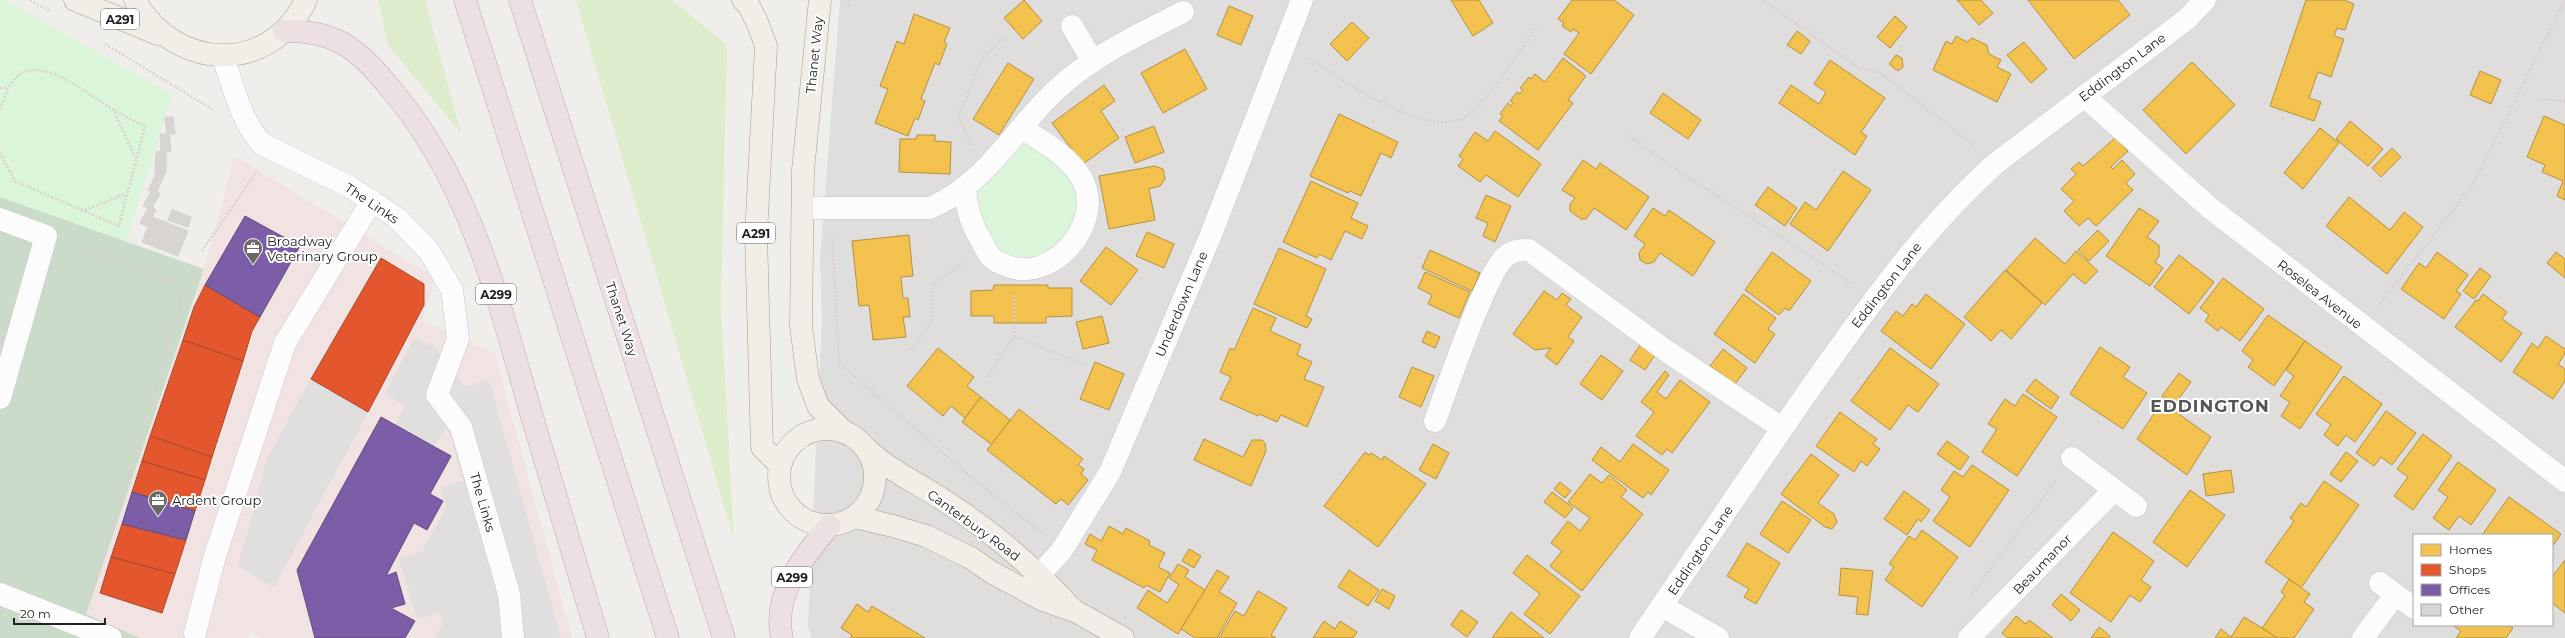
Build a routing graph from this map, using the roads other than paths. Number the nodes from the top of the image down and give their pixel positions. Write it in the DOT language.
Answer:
graph roads {
  1 [pos="75,0"];
  2 [pos="135,0"];
  3 [pos="306,0"];
  4 [pos="465,0"];
  5 [pos="520,0"];
  6 [pos="743,0"];
  7 [pos="820,0"];
  8 [pos="1302,0"];
  9 [pos="2204,0"];
  10 [pos="1183,12"];
  11 [pos="1072,26"];
  12 [pos="284,31"];
  13 [pos="165,37"];
  14 [pos="222,55"];
  15 [pos="1092,60"];
  16 [pos="2084,96"];
  17 [pos="1022,129"];
  18 [pos="965,188"];
  19 [pos="372,201"];
  20 [pos="803,208"];
  21 [pos="0,219"];
  22 [pos="0,398"];
  23 [pos="1435,421"];
  24 [pos="1782,428"];
  25 [pos="844,432"];
  26 [pos="866,448"];
  27 [pos="2072,458"];
  28 [pos="780,465"];
  29 [pos="2565,481"];
  30 [pos="2114,490"];
  31 [pos="2136,506"];
  32 [pos="855,517"];
  33 [pos="829,526"];
  34 [pos="1033,582"];
  35 [pos="0,594"];
  36 [pos="1662,606"];
  37 [pos="2413,607"];
  38 [pos="196,633"];
  39 [pos="111,638"];
  40 [pos="513,638"];
  41 [pos="598,638"];
  42 [pos="668,638"];
  43 [pos="724,638"];
  44 [pos="782,638"];
  45 [pos="1122,638"];
  46 [pos="1640,638"];
  47 [pos="1718,638"];
  48 [pos="1969,638"];
  49 [pos="2363,638"];
  1 -- 13 [label="main road, A291"];
  2 -- 13 [label="main road"];
  3 -- 12 [label="main road"];
  4 -- 42 [label="highway"];
  5 -- 43 [label="highway, Thanet Way"];
  6 -- 28 [label="main road, A291"];
  7 -- 20 [label="main road, Thanet Way"];
  8 -- 34 [label="street, Underdown Lane"];
  9 -- 16 [label="street, Eddington Lane"];
  10 -- 15 [label="street"];
  11 -- 15 [label="street"];
  12 -- 14 [label="main road"];
  12 -- 41 [label="highway, A299"];
  13 -- 14 [label="main road"];
  14 -- 19 [label="street, The Links"];
  15 -- 17 [label="street"];
  16 -- 24 [label="street, Eddington Lane"];
  16 -- 29 [label="street, Roselea Avenue"];
  17 -- 18 [label="street"];
  17 -- 18 [label="street"];
  18 -- 20 [label="street"];
  19 -- 38 [label="street"];
  19 -- 40 [label="street, The Links"];
  20 -- 25 [label="main road, Thanet Way"];
  21 -- 22 [label="street"];
  23 -- 24 [label="street"];
  24 -- 36 [label="street, Eddington Lane"];
  25 -- 26 [label="main road"];
  25 -- 28 [label="main road"];
  26 -- 32 [label="main road"];
  26 -- 34 [label="main road, Canterbury Road"];
  27 -- 30 [label="street"];
  28 -- 33 [label="main road"];
  30 -- 31 [label="street"];
  30 -- 48 [label="street, Beaumanor"];
  32 -- 33 [label="main road"];
  32 -- 34 [label="main road, Canterbury Road"];
  33 -- 44 [label="highway, A299"];
  34 -- 45 [label="main road, Canterbury Road"];
  35 -- 39 [label="street"];
  36 -- 46 [label="street, Eddington Lane"];
  36 -- 47 [label="street"];
  37 -- 49 [label="street"];
}
